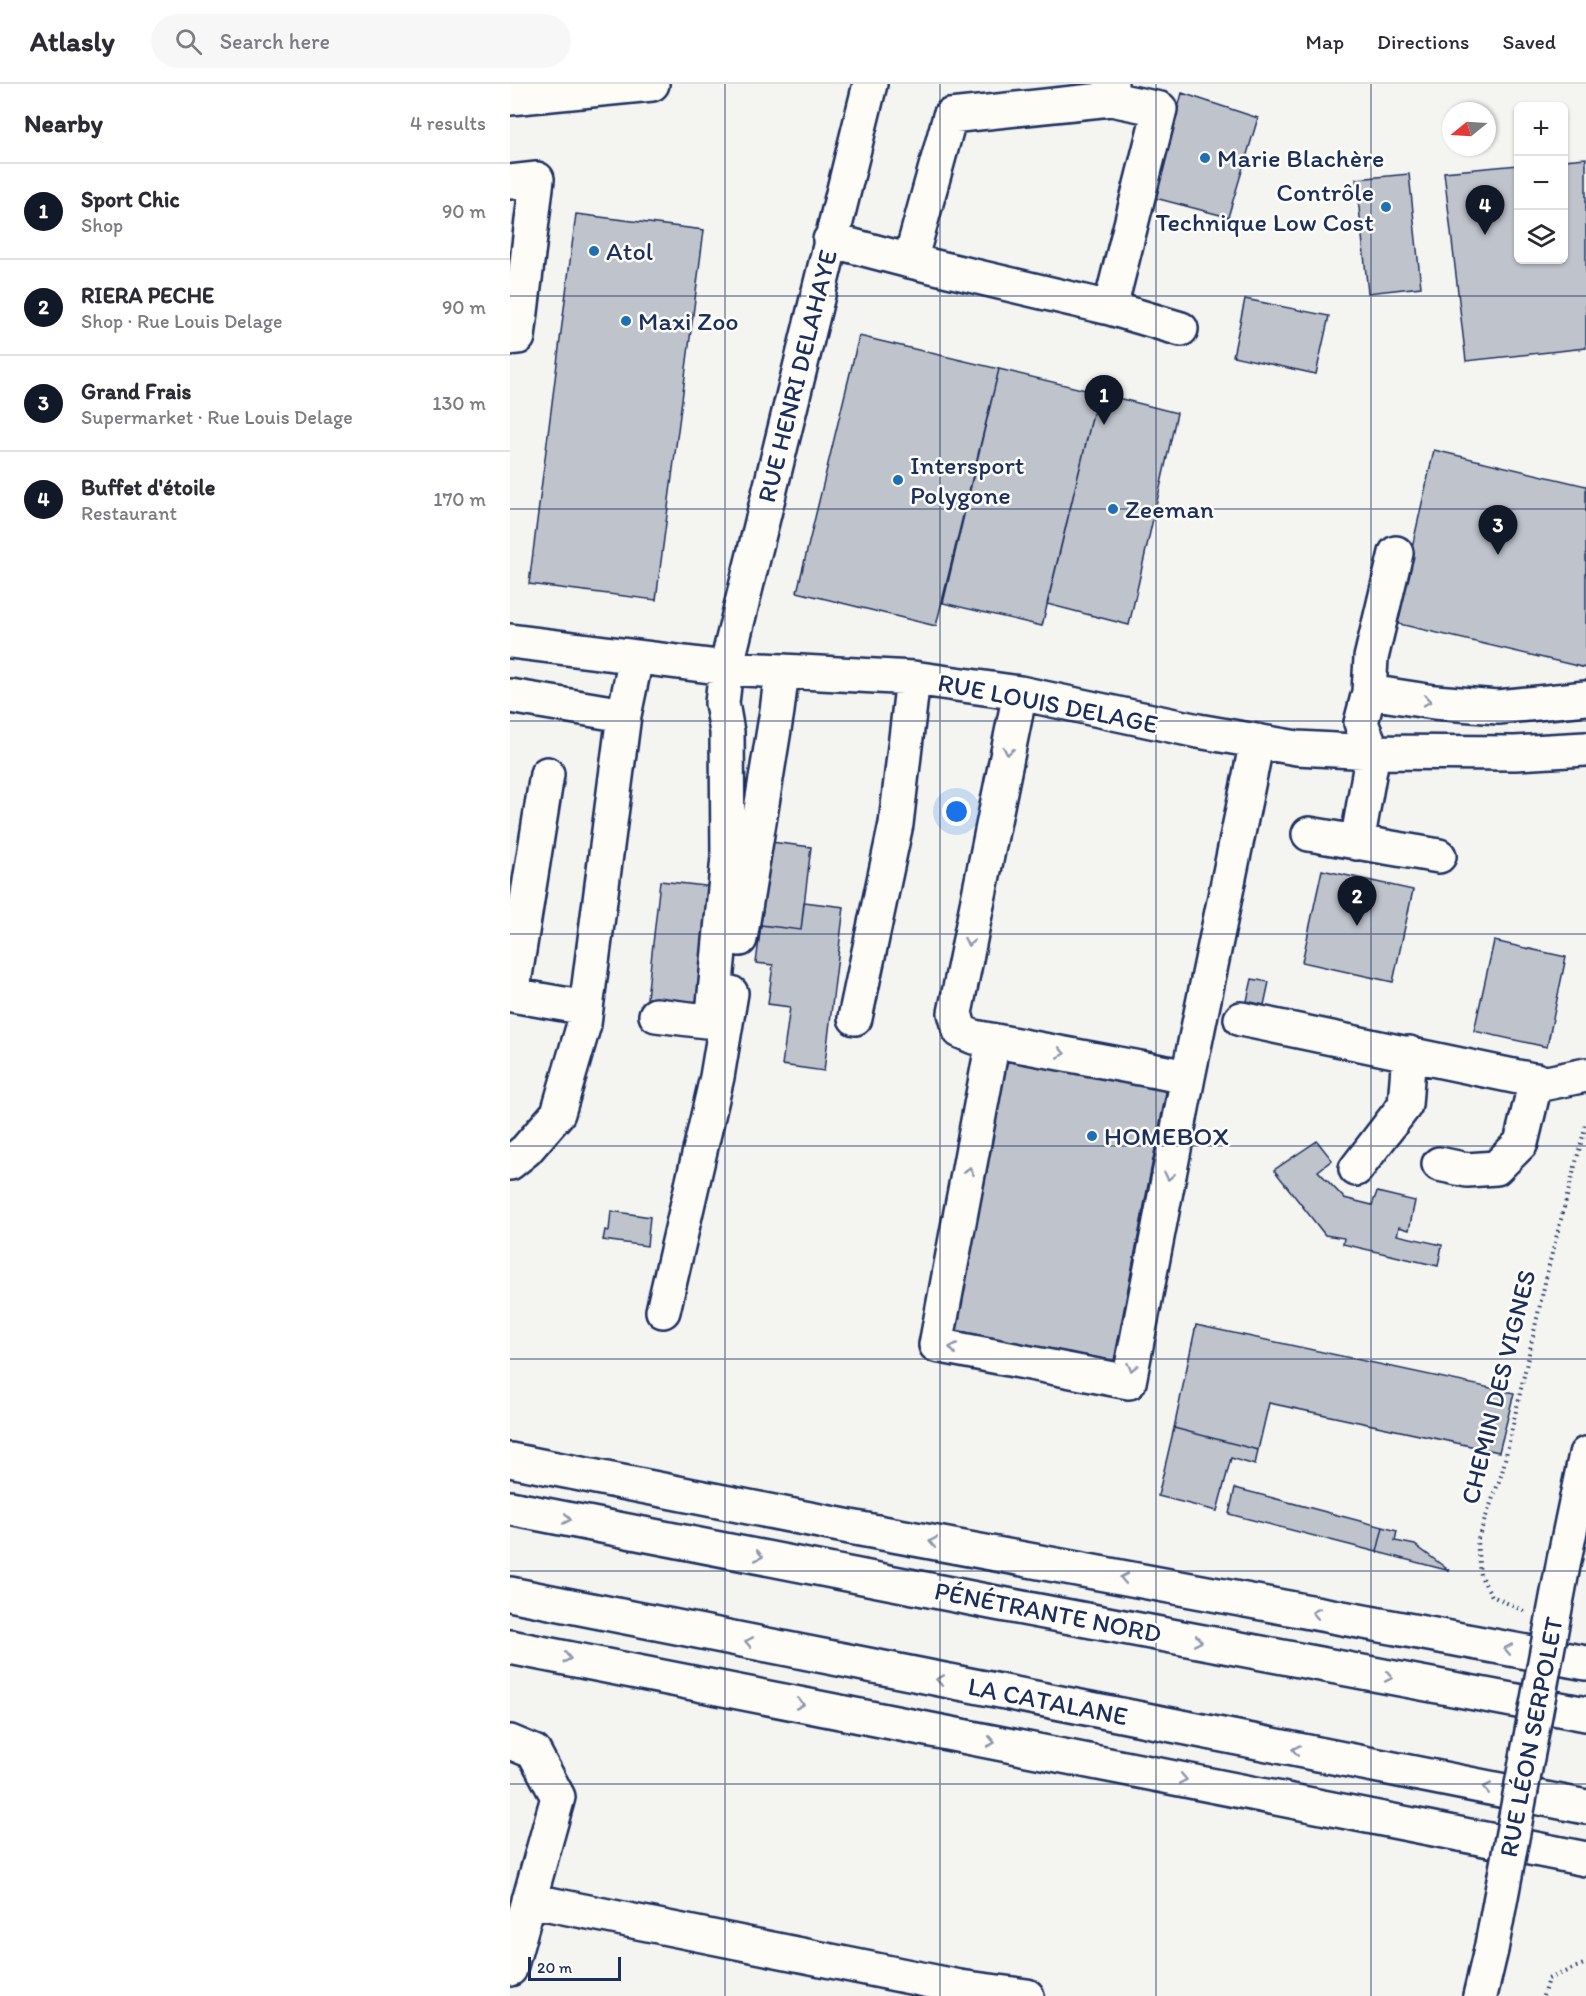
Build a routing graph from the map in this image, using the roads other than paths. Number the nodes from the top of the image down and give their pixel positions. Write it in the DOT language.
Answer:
graph roads {
  1 [pos="652,84"];
  2 [pos="870,84"];
  3 [pos="1111,92"];
  4 [pos="1006,97"];
  5 [pos="510,98"];
  6 [pos="510,182"];
  7 [pos="830,240"];
  8 [pos="910,261"];
  9 [pos="1110,308"];
  10 [pos="1181,329"];
  11 [pos="510,338"];
  12 [pos="1396,553"];
  13 [pos="510,641"];
  14 [pos="636,658"];
  15 [pos="726,668"];
  16 [pos="782,671"];
  17 [pos="914,678"];
  18 [pos="1369,692"];
  19 [pos="1020,693"];
  20 [pos="510,696"];
  21 [pos="1586,698"];
  22 [pos="624,715"];
  23 [pos="1257,741"];
  24 [pos="1586,749"];
  25 [pos="1373,752"];
  26 [pos="547,774"];
  27 [pos="1310,834"];
  28 [pos="1357,843"];
  29 [pos="1439,856"];
  30 [pos="586,1008"];
  31 [pos="656,1015"];
  32 [pos="855,1018"];
  33 [pos="1241,1019"];
  34 [pos="993,1041"];
  35 [pos="1409,1053"];
  36 [pos="1586,1075"];
  37 [pos="1188,1077"];
  38 [pos="1536,1080"];
  39 [pos="510,1163"];
  40 [pos="1439,1164"];
  41 [pos="1356,1169"];
  42 [pos="663,1311"];
  43 [pos="1586,1454"];
  44 [pos="510,1460"];
  45 [pos="510,1508"];
  46 [pos="510,1594"];
  47 [pos="510,1647"];
  48 [pos="1586,1663"];
  49 [pos="1586,1714"];
  50 [pos="510,1742"];
  51 [pos="1586,1807"];
  52 [pos="1586,1859"];
  53 [pos="521,1909"];
  54 [pos="510,1969"];
  55 [pos="1027,1996"];
  56 [pos="1480,1996"];
  1 -- 5 [label="main road"];
  2 -- 7 [label="main road, RUE HENRI DELAHAYE"];
  3 -- 4 [label="main road"];
  3 -- 9 [label="main road"];
  4 -- 8 [label="main road"];
  6 -- 11 [label="main road"];
  7 -- 8 [label="main road"];
  7 -- 15 [label="main road, RUE HENRI DELAHAYE"];
  8 -- 9 [label="main road"];
  9 -- 10 [label="main road"];
  12 -- 18 [label="main road"];
  13 -- 14 [label="main road, RUE LOUIS DELAGE"];
  14 -- 15 [label="main road, RUE LOUIS DELAGE"];
  14 -- 22 [label="main road"];
  15 -- 16 [label="main road, RUE LOUIS DELAGE"];
  15 -- 31 [label="main road, RUE HENRI DELAHAYE"];
  16 -- 17 [label="main road, RUE LOUIS DELAGE"];
  16 -- 42 [label="main road"];
  17 -- 19 [label="main road, RUE LOUIS DELAGE"];
  17 -- 32 [label="main road"];
  18 -- 21 [label="main road, one-way"];
  18 -- 25 [label="main road"];
  19 -- 23 [label="main road, RUE LOUIS DELAGE"];
  19 -- 34 [label="main road, one-way"];
  20 -- 22 [label="main road"];
  22 -- 30 [label="main road"];
  23 -- 25 [label="main road, RUE LOUIS DELAGE"];
  23 -- 37 [label="main road"];
  24 -- 25 [label="main road, RUE LOUIS DELAGE"];
  25 -- 28 [label="main road"];
  26 -- 30 [label="main road"];
  27 -- 28 [label="main road"];
  28 -- 29 [label="main road"];
  30 -- 39 [label="main road"];
  33 -- 35 [label="main road"];
  34 -- 37 [label="main road, one-way"];
  37 -- 34 [label="main road, one-way"];
  35 -- 38 [label="main road"];
  35 -- 41 [label="main road"];
  36 -- 38 [label="main road"];
  38 -- 40 [label="main road"];
  43 -- 56 [label="main road, RUE LÉON SERPOLET, bridge"];
  48 -- 44 [label="main road, PÉNÉTRANTE NORD, one-way"];
  45 -- 49 [label="main road, PÉNÉTRANTE NORD, one-way"];
  51 -- 46 [label="main road, LA CATALANE, one-way"];
  47 -- 52 [label="main road, LA CATALANE, one-way"];
  50 -- 53 [label="main road"];
  53 -- 54 [label="main road"];
  53 -- 55 [label="main road"];
}
